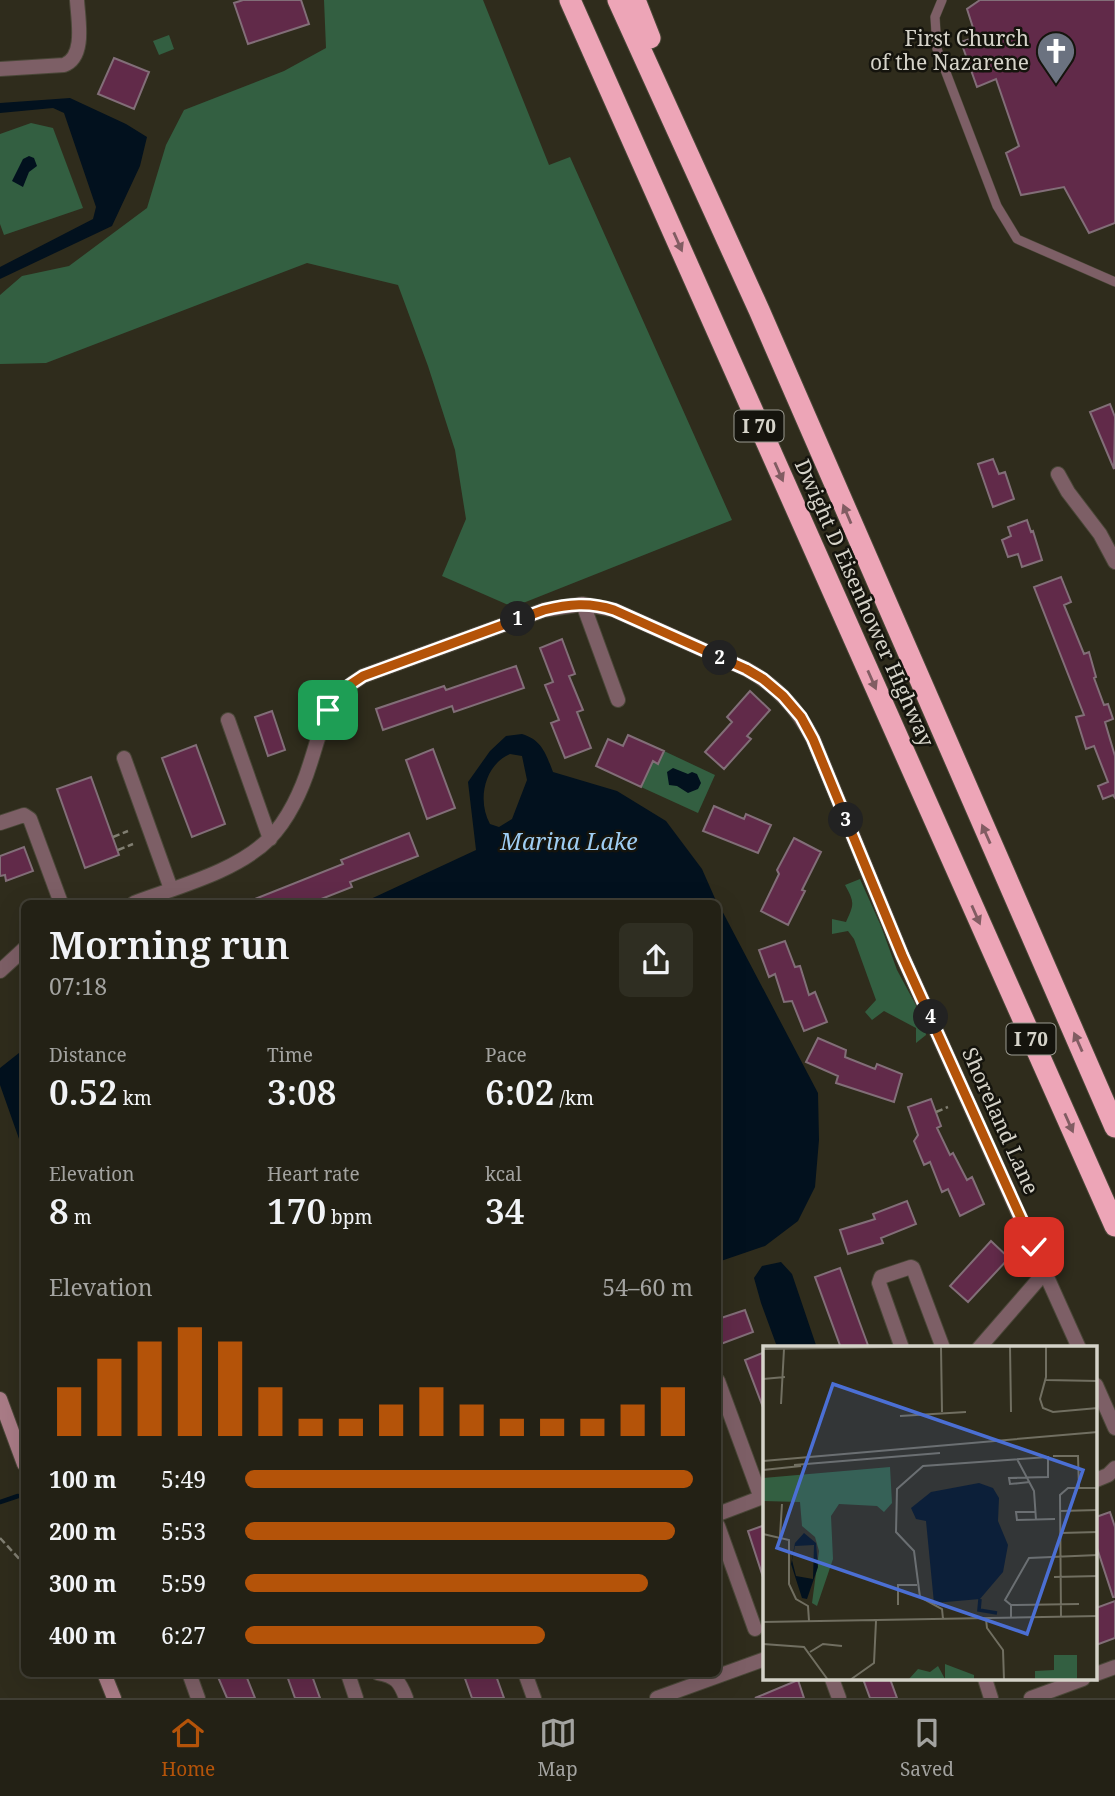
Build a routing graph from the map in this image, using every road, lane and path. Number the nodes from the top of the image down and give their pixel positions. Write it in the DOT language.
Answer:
graph roads {
  1 [pos="77,0"];
  2 [pos="559,0"];
  3 [pos="570,0"];
  4 [pos="618,0"];
  5 [pos="635,0"];
  6 [pos="942,0"];
  7 [pos="0,69"];
  8 [pos="659,200"];
  9 [pos="1115,282"];
  10 [pos="759,310"];
  11 [pos="1058,474"];
  12 [pos="1115,562"];
  13 [pos="583,604"];
  14 [pos="618,700"];
  15 [pos="228,720"];
  16 [pos="124,758"];
  17 [pos="0,822"];
  18 [pos="128,831"];
  19 [pos="113,837"];
  20 [pos="270,839"];
  21 [pos="133,844"];
  22 [pos="118,850"];
  23 [pos="171,889"];
  24 [pos="60,900"];
  25 [pos="142,900"];
  26 [pos="21,952"];
  27 [pos="0,971"];
  28 [pos="948,1107"];
  29 [pos="936,1112"];
  30 [pos="1115,1127"];
  31 [pos="1115,1226"];
  32 [pos="1045,1272"];
  33 [pos="901,1346"];
  34 [pos="942,1346"];
  35 [pos="981,1346"];
  36 [pos="1078,1346"];
  37 [pos="721,1389"];
  38 [pos="1098,1390"];
  39 [pos="0,1399"];
  40 [pos="4,1420"];
  41 [pos="1115,1428"];
  42 [pos="21,1457"];
  43 [pos="1115,1468"];
  44 [pos="1098,1479"];
  45 [pos="763,1497"];
  46 [pos="721,1513"];
  47 [pos="721,1535"];
  48 [pos="0,1538"];
  49 [pos="21,1561"];
  50 [pos="755,1629"];
  51 [pos="763,1660"];
  52 [pos="1115,1667"];
  53 [pos="1098,1673"];
  54 [pos="106,1677"];
  55 [pos="190,1677"];
  56 [pos="349,1677"];
  57 [pos="393,1677"];
  58 [pos="526,1677"];
  59 [pos="832,1680"];
  60 [pos="985,1680"];
  61 [pos="1080,1680"];
  62 [pos="685,1693"];
  63 [pos="114,1698"];
  64 [pos="198,1698"];
  65 [pos="356,1698"];
  66 [pos="406,1698"];
  67 [pos="534,1698"];
  68 [pos="657,1698"];
  69 [pos="839,1698"];
  70 [pos="991,1698"];
  71 [pos="1031,1698"];
  1 -- 7 [label="street"];
  2 -- 8 [label="highway"];
  3 -- 8 [label="highway, Dwight D Eisenhower Highway / I 70"];
  4 -- 10 [label="highway, Dwight D Eisenhower Highway / I 70"];
  5 -- 10 [label="highway"];
  6 -- 9 [label="lane"];
  8 -- 31 [label="highway, Dwight D Eisenhower Highway / I 70, one-way"];
  30 -- 10 [label="highway, Dwight D Eisenhower Highway / I 70, one-way"];
  11 -- 12 [label="street"];
  13 -- 14 [label="street"];
  13 -- 20 [label="street"];
  13 -- 32 [label="street, Shoreland Lane"];
  15 -- 20 [label="street"];
  16 -- 23 [label="street"];
  17 -- 24 [label="street"];
  18 -- 19 [label="path"];
  20 -- 23 [label="street"];
  21 -- 22 [label="path"];
  23 -- 25 [label="street"];
  26 -- 27 [label="street"];
  28 -- 29 [label="path"];
  32 -- 35 [label="street"];
  32 -- 36 [label="street, Shoreland Lane"];
  33 -- 34 [label="street"];
  37 -- 45 [label="street"];
  38 -- 41 [label="street"];
  39 -- 40 [label="main road"];
  40 -- 42 [label="main road"];
  43 -- 44 [label="street"];
  45 -- 46 [label="street"];
  47 -- 50 [label="street"];
  48 -- 49 [label="path"];
  51 -- 62 [label="street"];
  52 -- 53 [label="street"];
  54 -- 63 [label="main road"];
  55 -- 64 [label="street"];
  56 -- 65 [label="street"];
  57 -- 66 [label="street"];
  58 -- 67 [label="street"];
  59 -- 69 [label="street"];
  60 -- 70 [label="street"];
  61 -- 71 [label="street"];
  62 -- 68 [label="street"];
}
